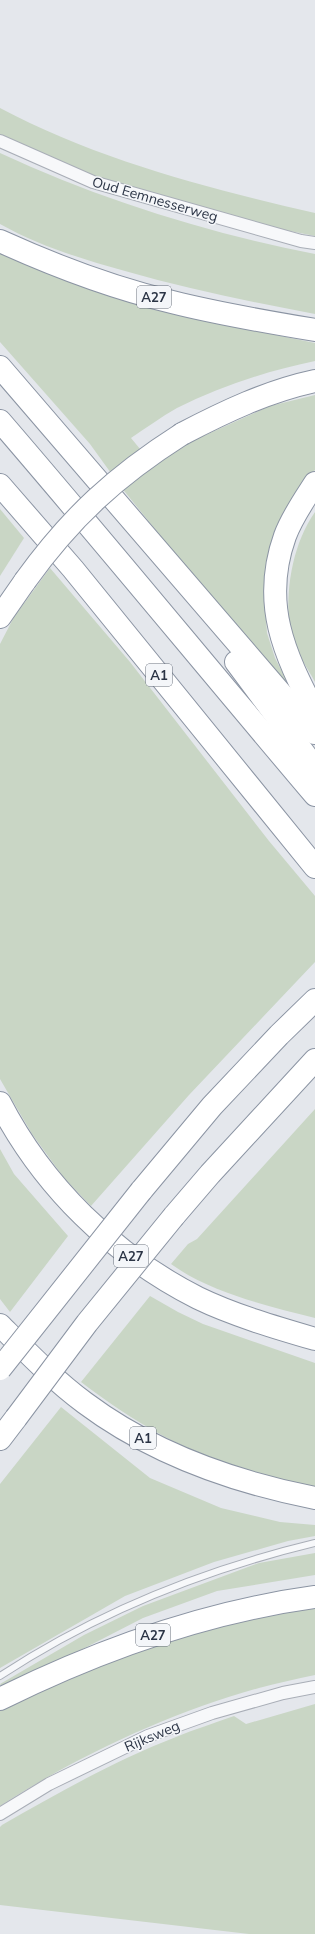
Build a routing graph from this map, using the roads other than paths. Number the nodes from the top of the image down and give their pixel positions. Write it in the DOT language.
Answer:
graph roads {
  1 [pos="0,141"];
  2 [pos="0,241"];
  3 [pos="315,243"];
  4 [pos="315,330"];
  5 [pos="0,367"];
  6 [pos="315,381"];
  7 [pos="0,421"];
  8 [pos="315,483"];
  9 [pos="0,485"];
  10 [pos="121,508"];
  11 [pos="0,616"];
  12 [pos="315,712"];
  13 [pos="315,733"];
  14 [pos="315,768"];
  15 [pos="315,794"];
  16 [pos="315,867"];
  17 [pos="315,1000"];
  18 [pos="315,1060"];
  19 [pos="0,1103"];
  20 [pos="0,1126"];
  21 [pos="0,1325"];
  22 [pos="315,1339"];
  23 [pos="315,1349"];
  24 [pos="0,1369"];
  25 [pos="0,1439"];
  26 [pos="315,1498"];
  27 [pos="315,1543"];
  28 [pos="315,1597"];
  29 [pos="0,1676"];
  30 [pos="315,1687"];
  31 [pos="0,1699"];
  32 [pos="0,1814"];
  1 -- 3 [label="street, Oud Eemnesserweg"];
  2 -- 4 [label="highway, A27"];
  5 -- 10 [label="highway"];
  6 -- 11 [label="highway, bridge"];
  7 -- 15 [label="highway"];
  8 -- 12 [label="highway"];
  9 -- 16 [label="highway, A1"];
  10 -- 13 [label="highway"];
  10 -- 14 [label="highway"];
  17 -- 24 [label="highway, A27, bridge"];
  18 -- 25 [label="highway, A27, bridge"];
  19 -- 22 [label="highway, A27"];
  20 -- 23 [label="highway"];
  21 -- 26 [label="highway, A1"];
  27 -- 29 [label="lane"];
  28 -- 31 [label="highway, A27"];
  30 -- 32 [label="street, Rijksweg"];
}
